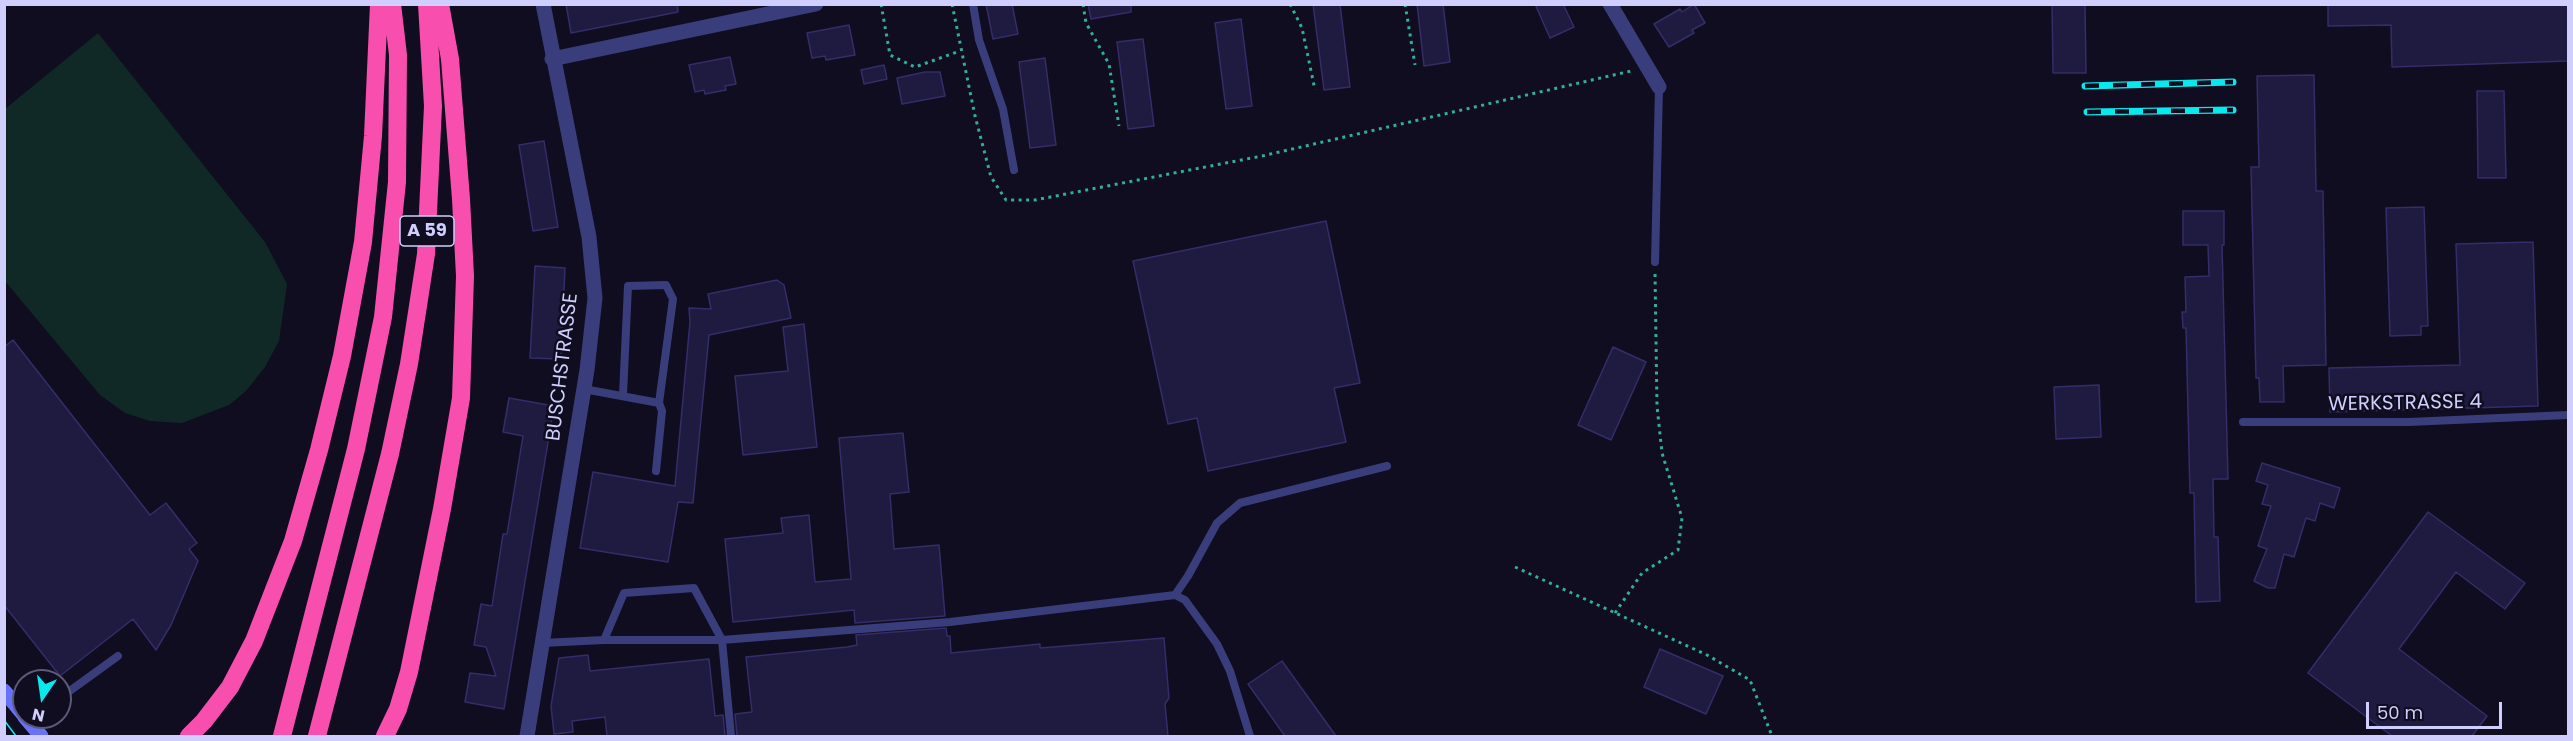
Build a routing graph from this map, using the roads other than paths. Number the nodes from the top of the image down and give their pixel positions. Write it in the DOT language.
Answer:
graph roads {
  1 [pos="380,4"];
  2 [pos="392,4"];
  3 [pos="427,4"];
  4 [pos="440,4"];
  5 [pos="543,4"];
  6 [pos="816,4"];
  7 [pos="973,4"];
  8 [pos="1610,4"];
  9 [pos="552,59"];
  10 [pos="1659,87"];
  11 [pos="1014,171"];
  12 [pos="1655,262"];
  13 [pos="584,388"];
  14 [pos="623,395"];
  15 [pos="659,403"];
  16 [pos="2568,415"];
  17 [pos="2243,422"];
  18 [pos="1387,466"];
  19 [pos="656,471"];
  20 [pos="1174,595"];
  21 [pos="604,640"];
  22 [pos="722,640"];
  23 [pos="542,643"];
  24 [pos="118,656"];
  25 [pos="72,689"];
  26 [pos="319,731"];
  27 [pos="189,736"];
  28 [pos="282,736"];
  29 [pos="386,736"];
  30 [pos="527,736"];
  31 [pos="731,736"];
  32 [pos="1250,736"];
  1 -- 27 [label="highway"];
  2 -- 28 [label="highway, A 59"];
  3 -- 26 [label="highway, A 59"];
  4 -- 29 [label="highway"];
  5 -- 9 [label="street, BUSCHSTRASSE"];
  6 -- 9 [label="street"];
  7 -- 11 [label="lane"];
  8 -- 10 [label="street"];
  9 -- 13 [label="street, BUSCHSTRASSE"];
  10 -- 12 [label="lane"];
  13 -- 14 [label="lane"];
  13 -- 23 [label="street, BUSCHSTRASSE"];
  14 -- 15 [label="lane"];
  14 -- 15 [label="lane"];
  15 -- 19 [label="lane"];
  16 -- 17 [label="lane, WERKSTRASSE 4"];
  18 -- 20 [label="lane"];
  20 -- 22 [label="lane"];
  20 -- 32 [label="lane"];
  21 -- 22 [label="lane"];
  21 -- 22 [label="lane"];
  21 -- 23 [label="lane"];
  22 -- 31 [label="lane"];
  23 -- 30 [label="street, BUSCHSTRASSE"];
  24 -- 25 [label="lane"];
}
